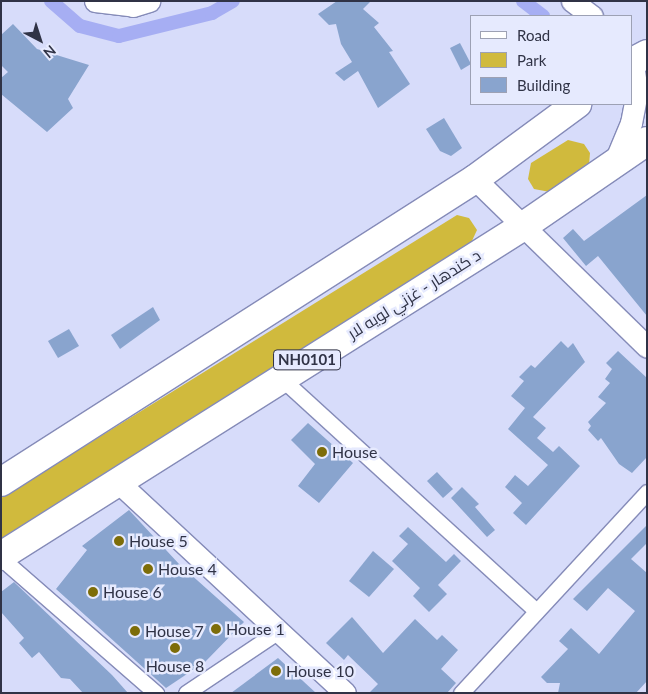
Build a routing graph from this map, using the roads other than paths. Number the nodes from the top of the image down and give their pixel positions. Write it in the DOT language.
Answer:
graph roads {
  1 [pos="95,1"];
  2 [pos="149,1"];
  3 [pos="572,1"];
  4 [pos="591,15"];
  5 [pos="636,58"];
  6 [pos="576,105"];
  7 [pos="647,141"];
  8 [pos="612,166"];
  9 [pos="475,179"];
  10 [pos="522,227"];
  11 [pos="647,347"];
  12 [pos="280,377"];
  13 [pos="117,481"];
  14 [pos="1,482"];
  15 [pos="647,492"];
  16 [pos="1,557"];
  17 [pos="536,611"];
  18 [pos="277,632"];
  19 [pos="156,693"];
  20 [pos="186,693"];
  21 [pos="345,693"];
  22 [pos="461,693"];
  1 -- 2 [label="main road"];
  3 -- 4 [label="main road"];
  5 -- 8 [label="main road"];
  6 -- 9 [label="highway"];
  7 -- 8 [label="highway, د کندهار - غزني لويه لار / NH0101"];
  8 -- 10 [label="highway, د کندهار - غزني لويه لار / NH0101"];
  9 -- 10 [label="main road"];
  9 -- 14 [label="highway"];
  10 -- 11 [label="main road"];
  10 -- 12 [label="highway, د کندهار - غزني لويه لار / NH0101"];
  12 -- 13 [label="highway, د کندهار - غزني لويه لار / NH0101"];
  12 -- 17 [label="street"];
  13 -- 16 [label="highway, د کندهار - غزني لويه لار / NH0101"];
  13 -- 18 [label="main road"];
  15 -- 17 [label="street"];
  16 -- 19 [label="street"];
  17 -- 22 [label="street"];
  18 -- 20 [label="street"];
  18 -- 21 [label="main road"];
}
